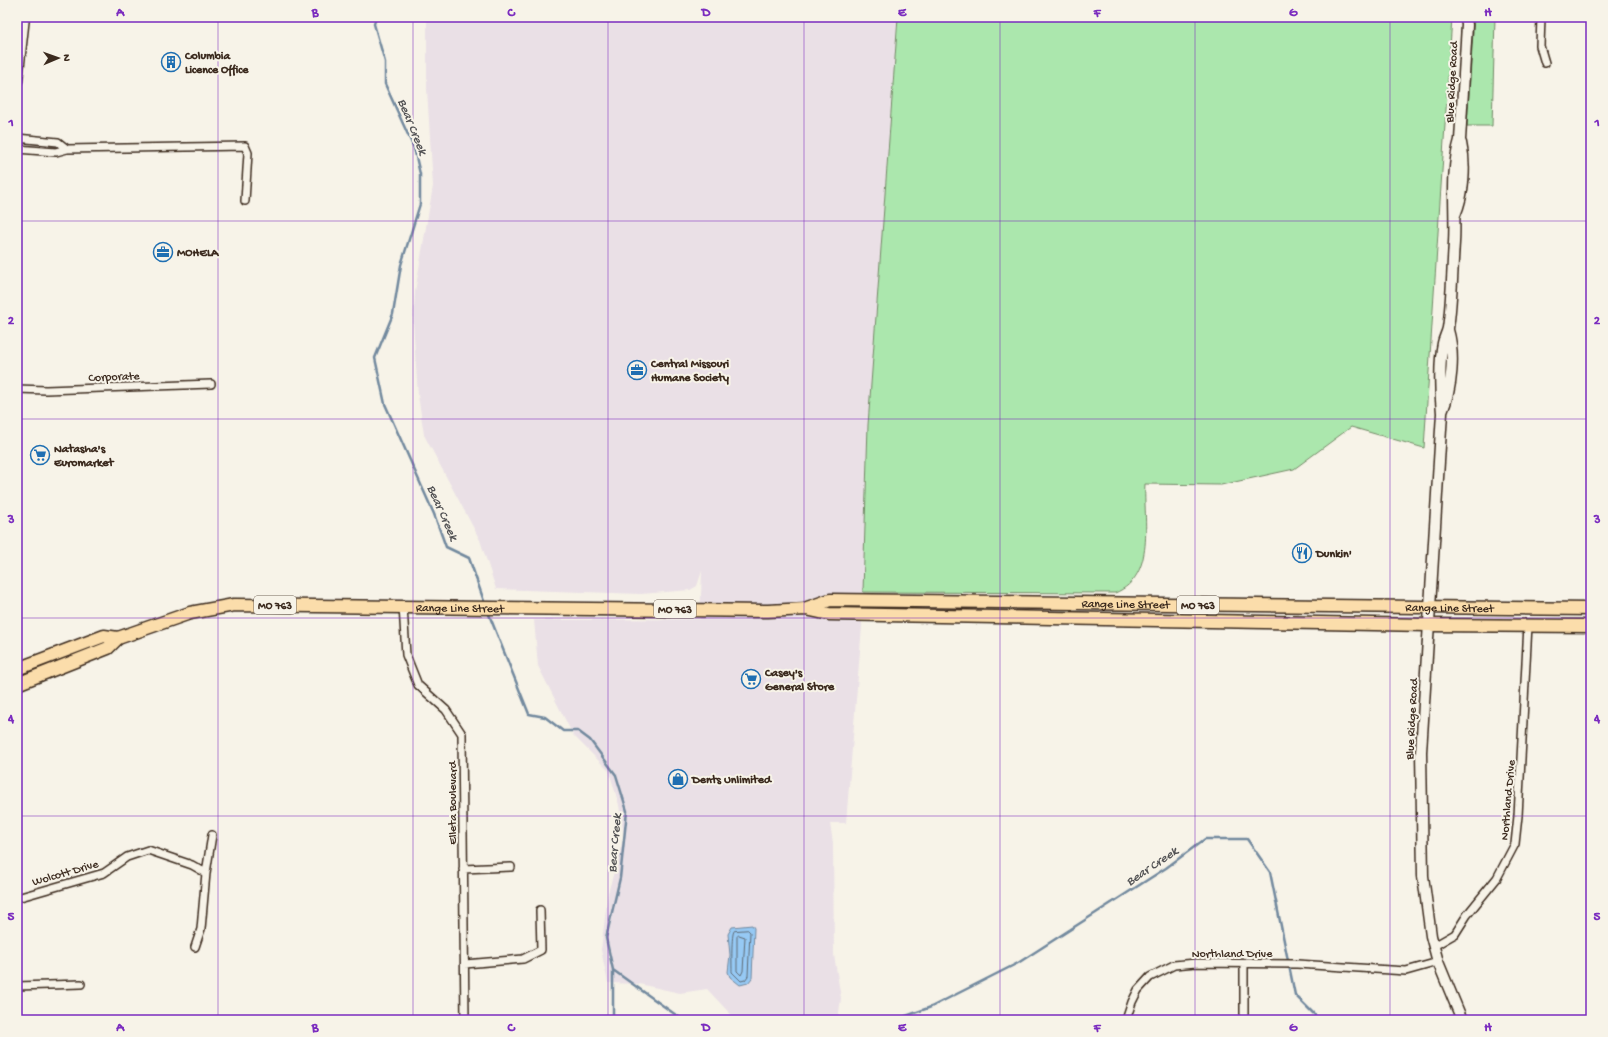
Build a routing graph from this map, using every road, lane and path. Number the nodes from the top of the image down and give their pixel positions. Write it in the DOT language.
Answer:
graph roads {
  1 [pos="24,17"];
  2 [pos="1541,17"];
  3 [pos="1468,20"];
  4 [pos="1545,63"];
  5 [pos="17,81"];
  6 [pos="17,138"];
  7 [pos="17,149"];
  8 [pos="67,149"];
  9 [pos="245,201"];
  10 [pos="211,384"];
  11 [pos="17,389"];
  12 [pos="1152,605"];
  13 [pos="403,606"];
  14 [pos="1270,606"];
  15 [pos="1429,608"];
  16 [pos="806,609"];
  17 [pos="1591,609"];
  18 [pos="1043,618"];
  19 [pos="1158,620"];
  20 [pos="1428,624"];
  21 [pos="1528,625"];
  22 [pos="1591,626"];
  23 [pos="118,638"];
  24 [pos="17,669"];
  25 [pos="17,684"];
  26 [pos="212,835"];
  27 [pos="511,867"];
  28 [pos="463,869"];
  29 [pos="206,873"];
  30 [pos="17,898"];
  31 [pos="540,910"];
  32 [pos="1434,946"];
  33 [pos="195,947"];
  34 [pos="1438,962"];
  35 [pos="465,964"];
  36 [pos="1244,964"];
  37 [pos="81,984"];
  38 [pos="17,986"];
  39 [pos="465,1020"];
  40 [pos="1126,1020"];
  41 [pos="1244,1020"];
  42 [pos="1462,1020"];
  1 -- 5 [label="street"];
  2 -- 4 [label="street"];
  3 -- 15 [label="street, Blue Ridge Road"];
  6 -- 8 [label="street"];
  7 -- 8 [label="street"];
  8 -- 9 [label="street"];
  10 -- 11 [label="street, Corporate"];
  12 -- 14 [label="main road, Range Line Street / MO 763"];
  12 -- 16 [label="main road, Range Line Street / MO 763"];
  12 -- 18 [label="main road"];
  13 -- 16 [label="main road, Range Line Street / MO 763"];
  13 -- 23 [label="main road, Range Line Street / MO 763"];
  13 -- 28 [label="street, Elleta Boulevard"];
  14 -- 15 [label="main road, Range Line Street / MO 763"];
  14 -- 19 [label="main road"];
  15 -- 17 [label="main road, Range Line Street / MO 763"];
  15 -- 20 [label="street, Blue Ridge Road"];
  16 -- 18 [label="main road, Range Line Street / MO 763"];
  18 -- 19 [label="main road, Range Line Street / MO 763"];
  19 -- 20 [label="main road, Range Line Street / MO 763"];
  20 -- 21 [label="main road, Range Line Street / MO 763"];
  20 -- 32 [label="street, Blue Ridge Road"];
  21 -- 22 [label="main road, Range Line Street / MO 763"];
  21 -- 32 [label="street, Northland Drive"];
  23 -- 24 [label="main road, Range Line Street / MO 763"];
  23 -- 25 [label="main road, Range Line Street / MO 763"];
  26 -- 29 [label="street"];
  27 -- 28 [label="street"];
  28 -- 35 [label="street, Elleta Boulevard"];
  29 -- 30 [label="street, Wolcott Drive"];
  29 -- 33 [label="street"];
  31 -- 35 [label="street"];
  32 -- 34 [label="street, Blue Ridge Road"];
  34 -- 36 [label="street, Northland Drive"];
  34 -- 42 [label="street, Blue Ridge Road"];
  35 -- 39 [label="street, Elleta Boulevard"];
  36 -- 40 [label="street, Northland Drive"];
  36 -- 41 [label="street"];
  37 -- 38 [label="street"];
}
